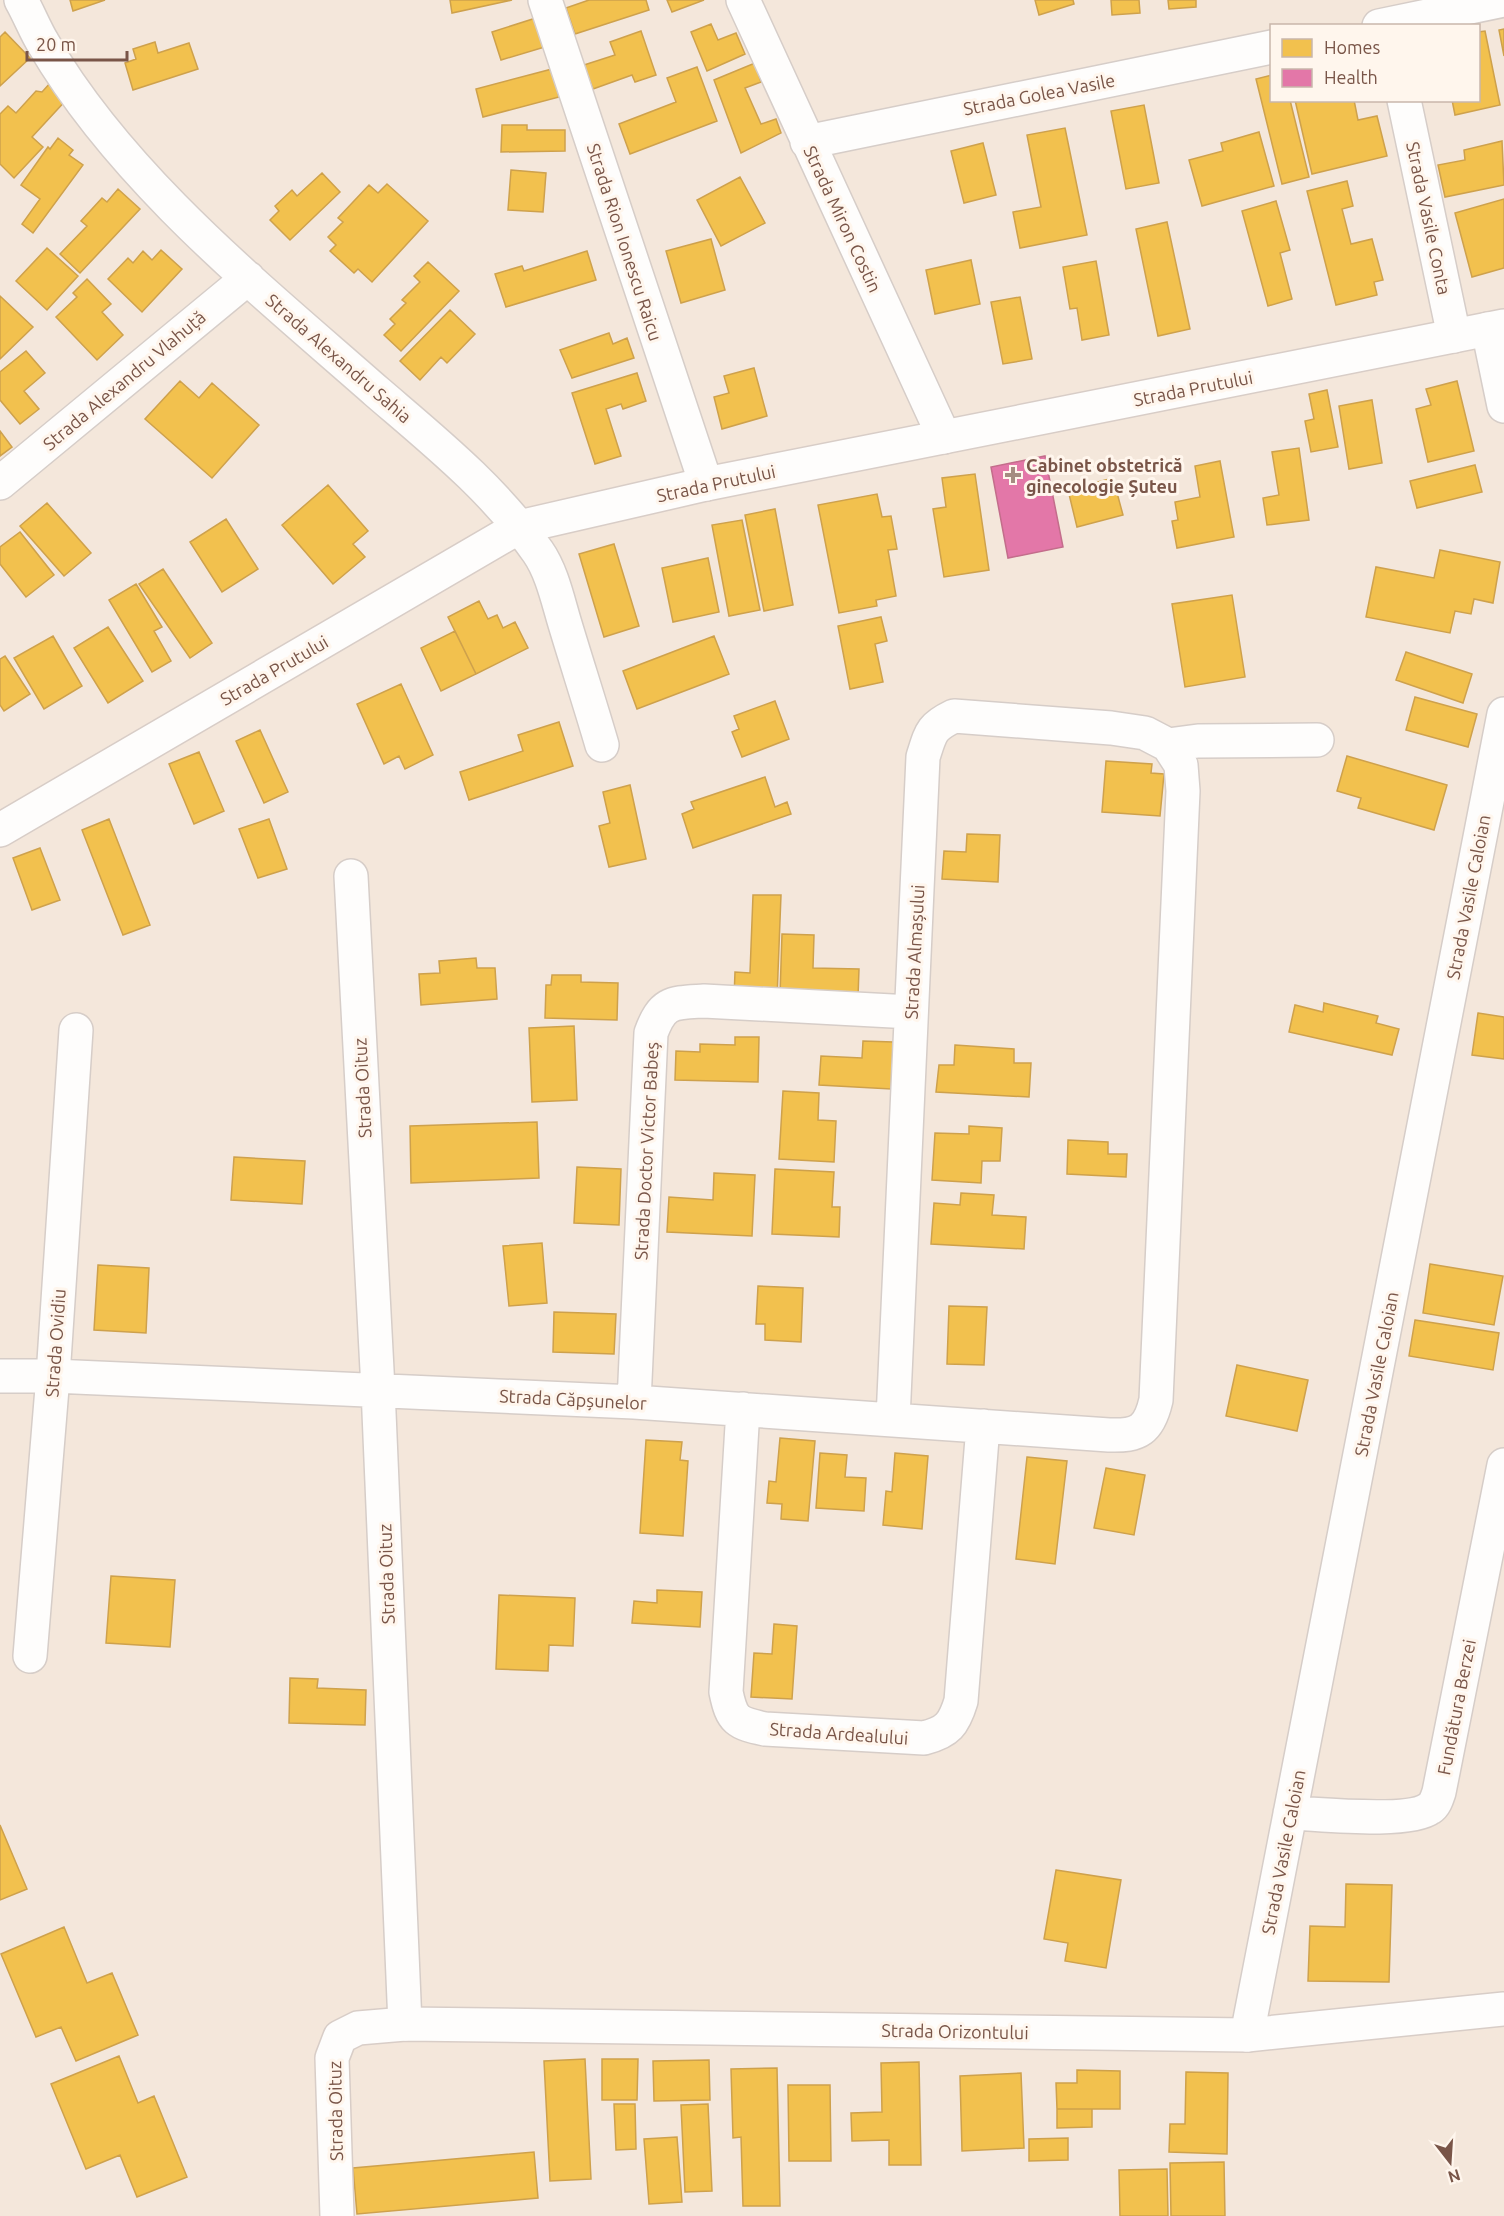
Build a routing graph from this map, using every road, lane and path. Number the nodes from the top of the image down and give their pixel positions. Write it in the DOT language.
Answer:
graph roads {
  1 [pos="21,0"];
  2 [pos="545,0"];
  3 [pos="743,0"];
  4 [pos="1504,0"];
  5 [pos="1390,24"];
  6 [pos="1270,47"];
  7 [pos="1404,102"];
  8 [pos="807,142"];
  9 [pos="248,278"];
  10 [pos="1496,327"];
  11 [pos="1454,336"];
  12 [pos="1504,406"];
  13 [pos="944,437"];
  14 [pos="0,483"];
  15 [pos="706,484"];
  16 [pos="519,527"];
  17 [pos="1504,714"];
  18 [pos="1317,740"];
  19 [pos="602,745"];
  20 [pos="1168,745"];
  21 [pos="0,830"];
  22 [pos="351,876"];
  23 [pos="911,1012"];
  24 [pos="76,1030"];
  25 [pos="0,1376"];
  26 [pos="53,1376"];
  27 [pos="378,1389"];
  28 [pos="634,1402"];
  29 [pos="743,1409"];
  30 [pos="893,1419"];
  31 [pos="983,1426"];
  32 [pos="1504,1465"];
  33 [pos="30,1656"];
  34 [pos="1290,1813"];
  35 [pos="1504,2009"];
  36 [pos="405,2024"];
  37 [pos="1247,2035"];
  38 [pos="337,2216"];
  1 -- 9 [label="street, Strada Alexandru Sahia"];
  2 -- 15 [label="street, Strada Rion Ionescu Raicu"];
  3 -- 8 [label="street, Strada Miron Costin"];
  4 -- 5 [label="street"];
  6 -- 8 [label="street, Strada Golea Vasile"];
  7 -- 11 [label="street, Strada Vasile Conta"];
  8 -- 13 [label="street, Strada Miron Costin"];
  9 -- 14 [label="street, Strada Alexandru Vlahuță"];
  9 -- 16 [label="street, Strada Alexandru Sahia"];
  10 -- 11 [label="street, Strada Prutului"];
  10 -- 12 [label="street"];
  11 -- 13 [label="street, Strada Prutului"];
  13 -- 15 [label="street, Strada Prutului"];
  15 -- 16 [label="street, Strada Prutului"];
  16 -- 19 [label="street, Strada Alexandru Sahia"];
  16 -- 21 [label="street, Strada Prutului"];
  17 -- 34 [label="street, Strada Vasile Caloian"];
  18 -- 20 [label="street"];
  20 -- 23 [label="street, Strada Almașului"];
  20 -- 31 [label="street, Strada Căpșunelor"];
  22 -- 27 [label="street, Strada Oituz"];
  23 -- 28 [label="street, Strada Doctor Victor Babeș"];
  23 -- 30 [label="street, Strada Almașului"];
  24 -- 26 [label="street, Strada Ovidiu"];
  25 -- 26 [label="street, Strada Căpșunelor"];
  26 -- 27 [label="street, Strada Căpșunelor"];
  26 -- 33 [label="street, Strada Ovidiu"];
  27 -- 28 [label="street, Strada Căpșunelor"];
  27 -- 36 [label="street, Strada Oituz"];
  28 -- 29 [label="street, Strada Căpșunelor"];
  29 -- 30 [label="street, Strada Căpșunelor"];
  29 -- 31 [label="street, Strada Ardealului"];
  30 -- 31 [label="street, Strada Căpșunelor"];
  32 -- 34 [label="street, Fundătura Berzei"];
  34 -- 37 [label="street, Strada Vasile Caloian"];
  35 -- 37 [label="street, Strada Orizontului"];
  36 -- 37 [label="street, Strada Orizontului"];
  36 -- 38 [label="street, Strada Oituz"];
}
